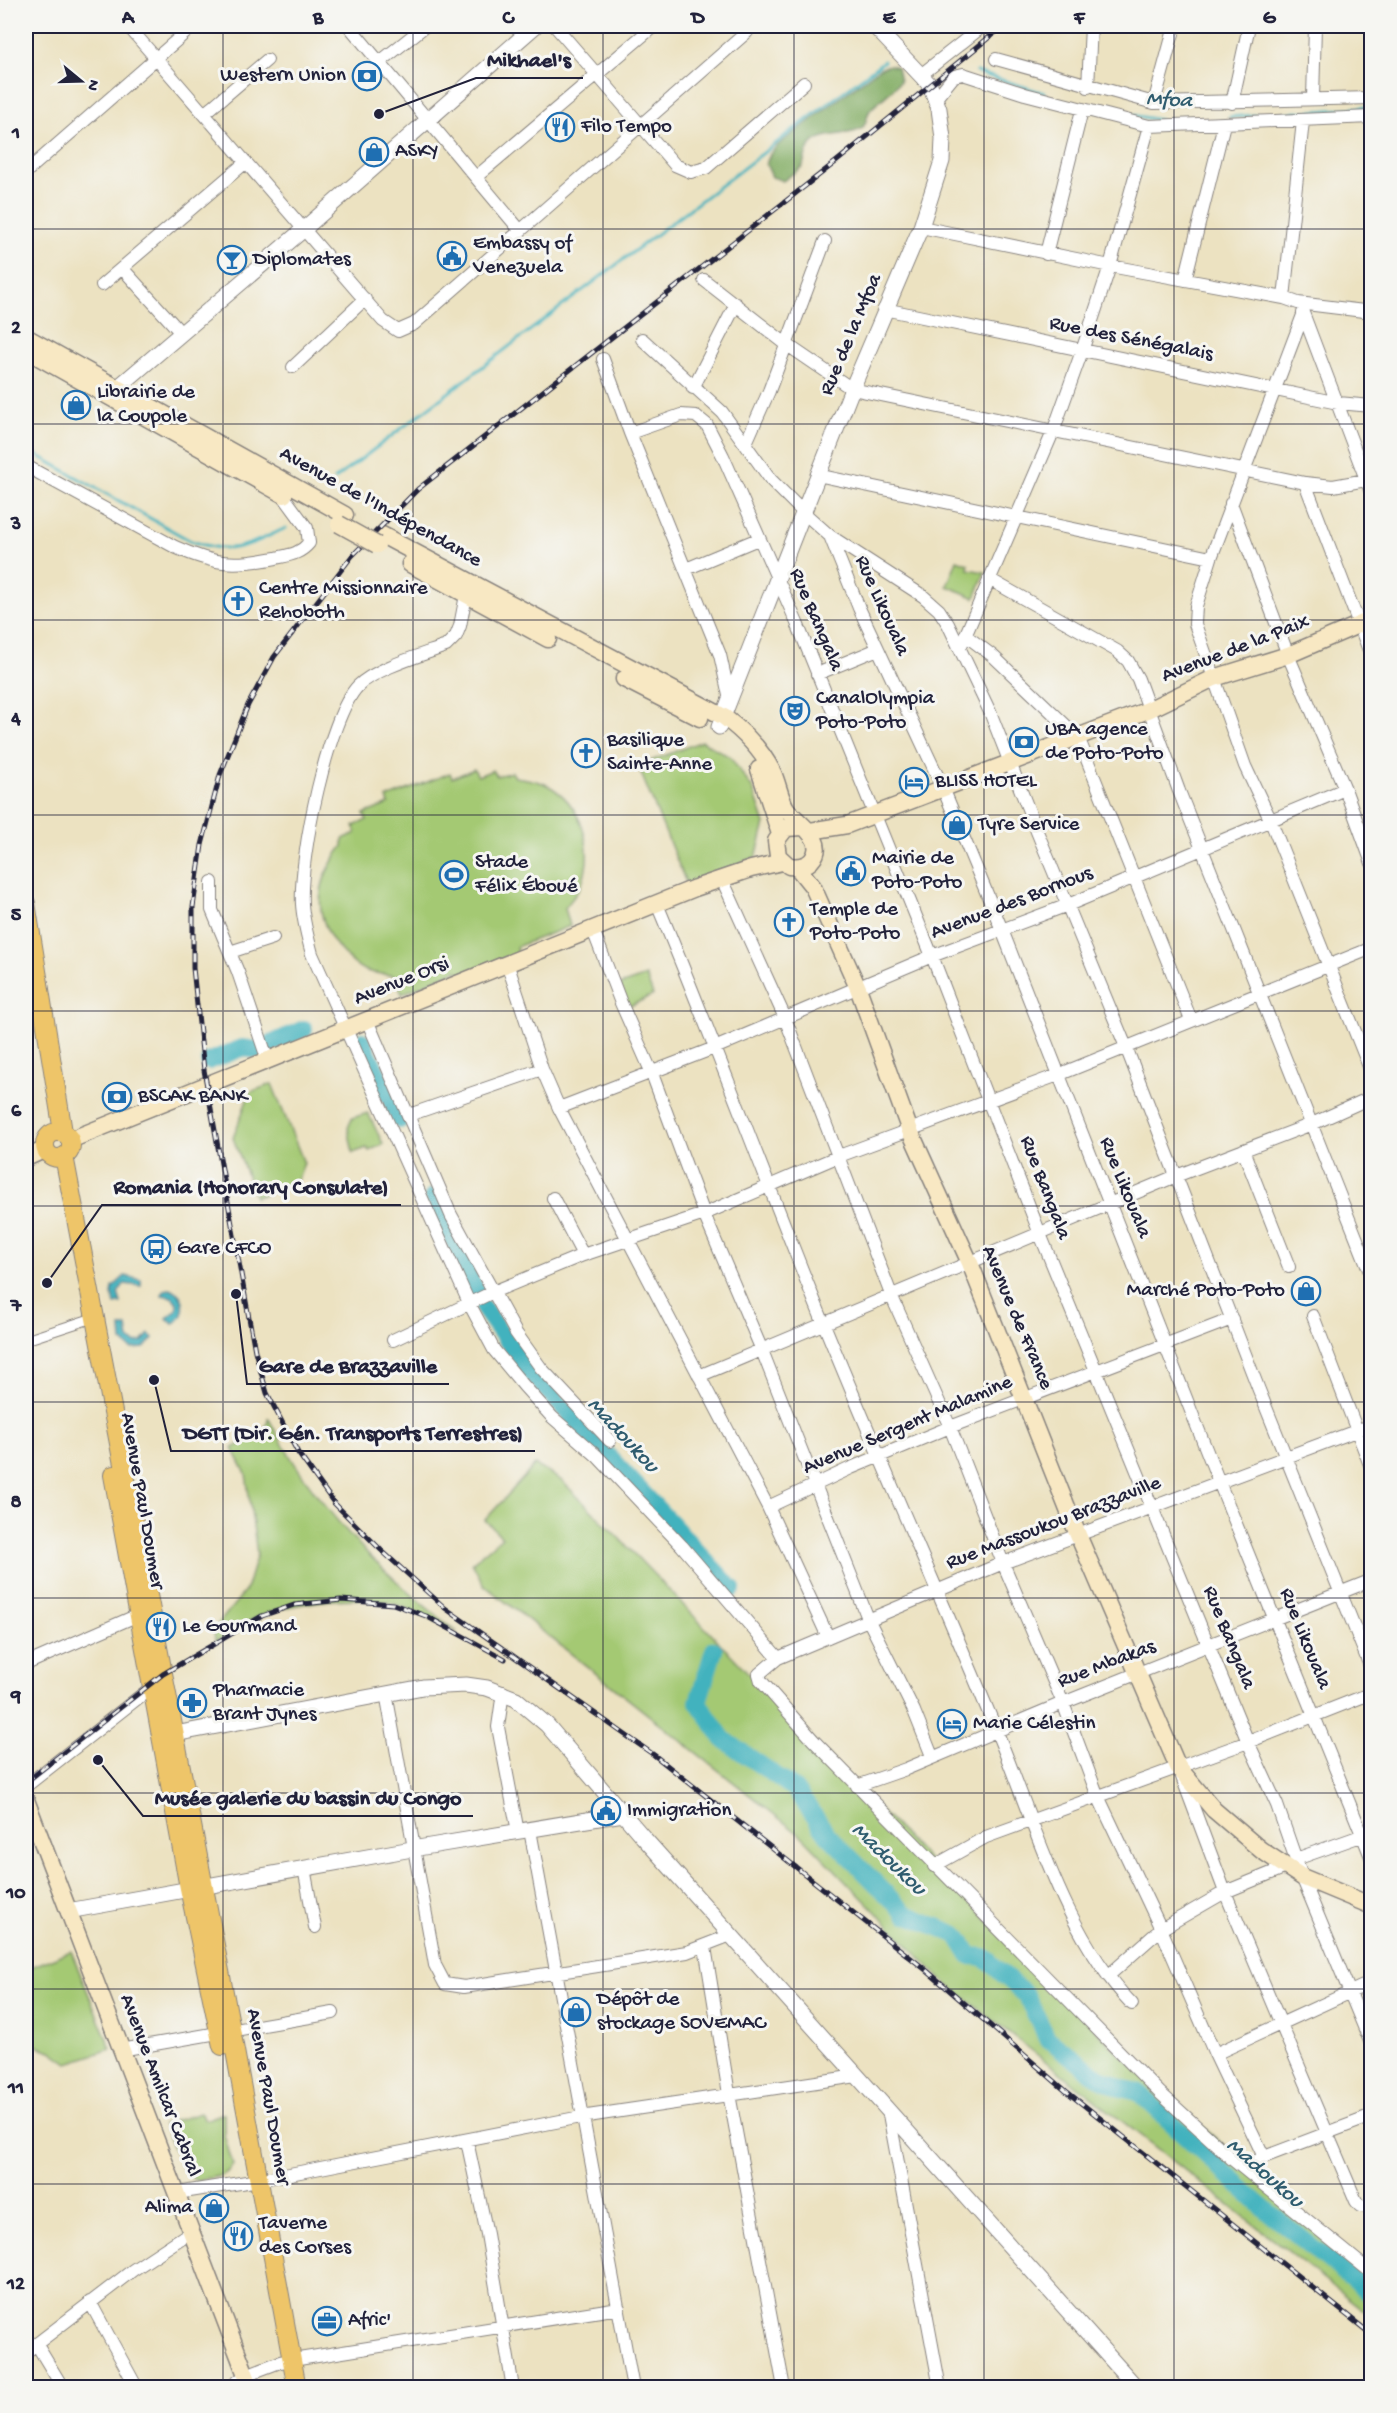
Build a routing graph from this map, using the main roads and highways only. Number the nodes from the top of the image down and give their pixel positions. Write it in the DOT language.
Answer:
graph roads {
  1 [pos="26,337"];
  2 [pos="26,350"];
  3 [pos="112,393"];
  4 [pos="342,520"];
  5 [pos="379,540"];
  6 [pos="1365,622"];
  7 [pos="717,720"];
  8 [pos="848,825"];
  9 [pos="806,829"];
  10 [pos="793,854"];
  11 [pos="26,903"];
  12 [pos="26,972"];
  13 [pos="58,1145"];
  14 [pos="26,1158"];
  15 [pos="113,1437"];
  16 [pos="26,1800"];
  17 [pos="1371,1906"];
  18 [pos="286,2361"];
  19 [pos="249,2381"];
  20 [pos="284,2388"];
  21 [pos="297,2388"];
  1 -- 3 [label="main road, Avenue de l'Indépendance"];
  2 -- 3 [label="main road, Avenue de l'Indépendance"];
  3 -- 4 [label="main road, Avenue de l'Indépendance"];
  3 -- 4 [label="main road, Avenue de l'Indépendance"];
  4 -- 5 [label="main road, Avenue de l'Indépendance, bridge"];
  5 -- 7 [label="main road, Avenue de l'Indépendance"];
  5 -- 7 [label="main road, Avenue de l'Indépendance"];
  6 -- 8 [label="main road, Avenue de la Paix"];
  7 -- 9 [label="main road, Avenue de l'Indépendance"];
  7 -- 10 [label="main road, Avenue de l'Indépendance"];
  8 -- 9 [label="main road"];
  8 -- 10 [label="main road"];
  9 -- 10 [label="main road"];
  9 -- 10 [label="main road"];
  10 -- 13 [label="main road, Avenue Orsi"];
  10 -- 17 [label="main road, Avenue de France"];
  11 -- 13 [label="main road"];
  12 -- 13 [label="main road"];
  13 -- 14 [label="main road, Avenue Orsi"];
  13 -- 15 [label="main road, Avenue Paul Doumer"];
  13 -- 15 [label="main road, Avenue Paul Doumer"];
  15 -- 18 [label="main road, Avenue Paul Doumer"];
  16 -- 19 [label="main road, Avenue Amilcar Cabral"];
  18 -- 20 [label="main road, Avenue Paul Doumer"];
  18 -- 21 [label="main road, Avenue Paul Doumer"];
}
